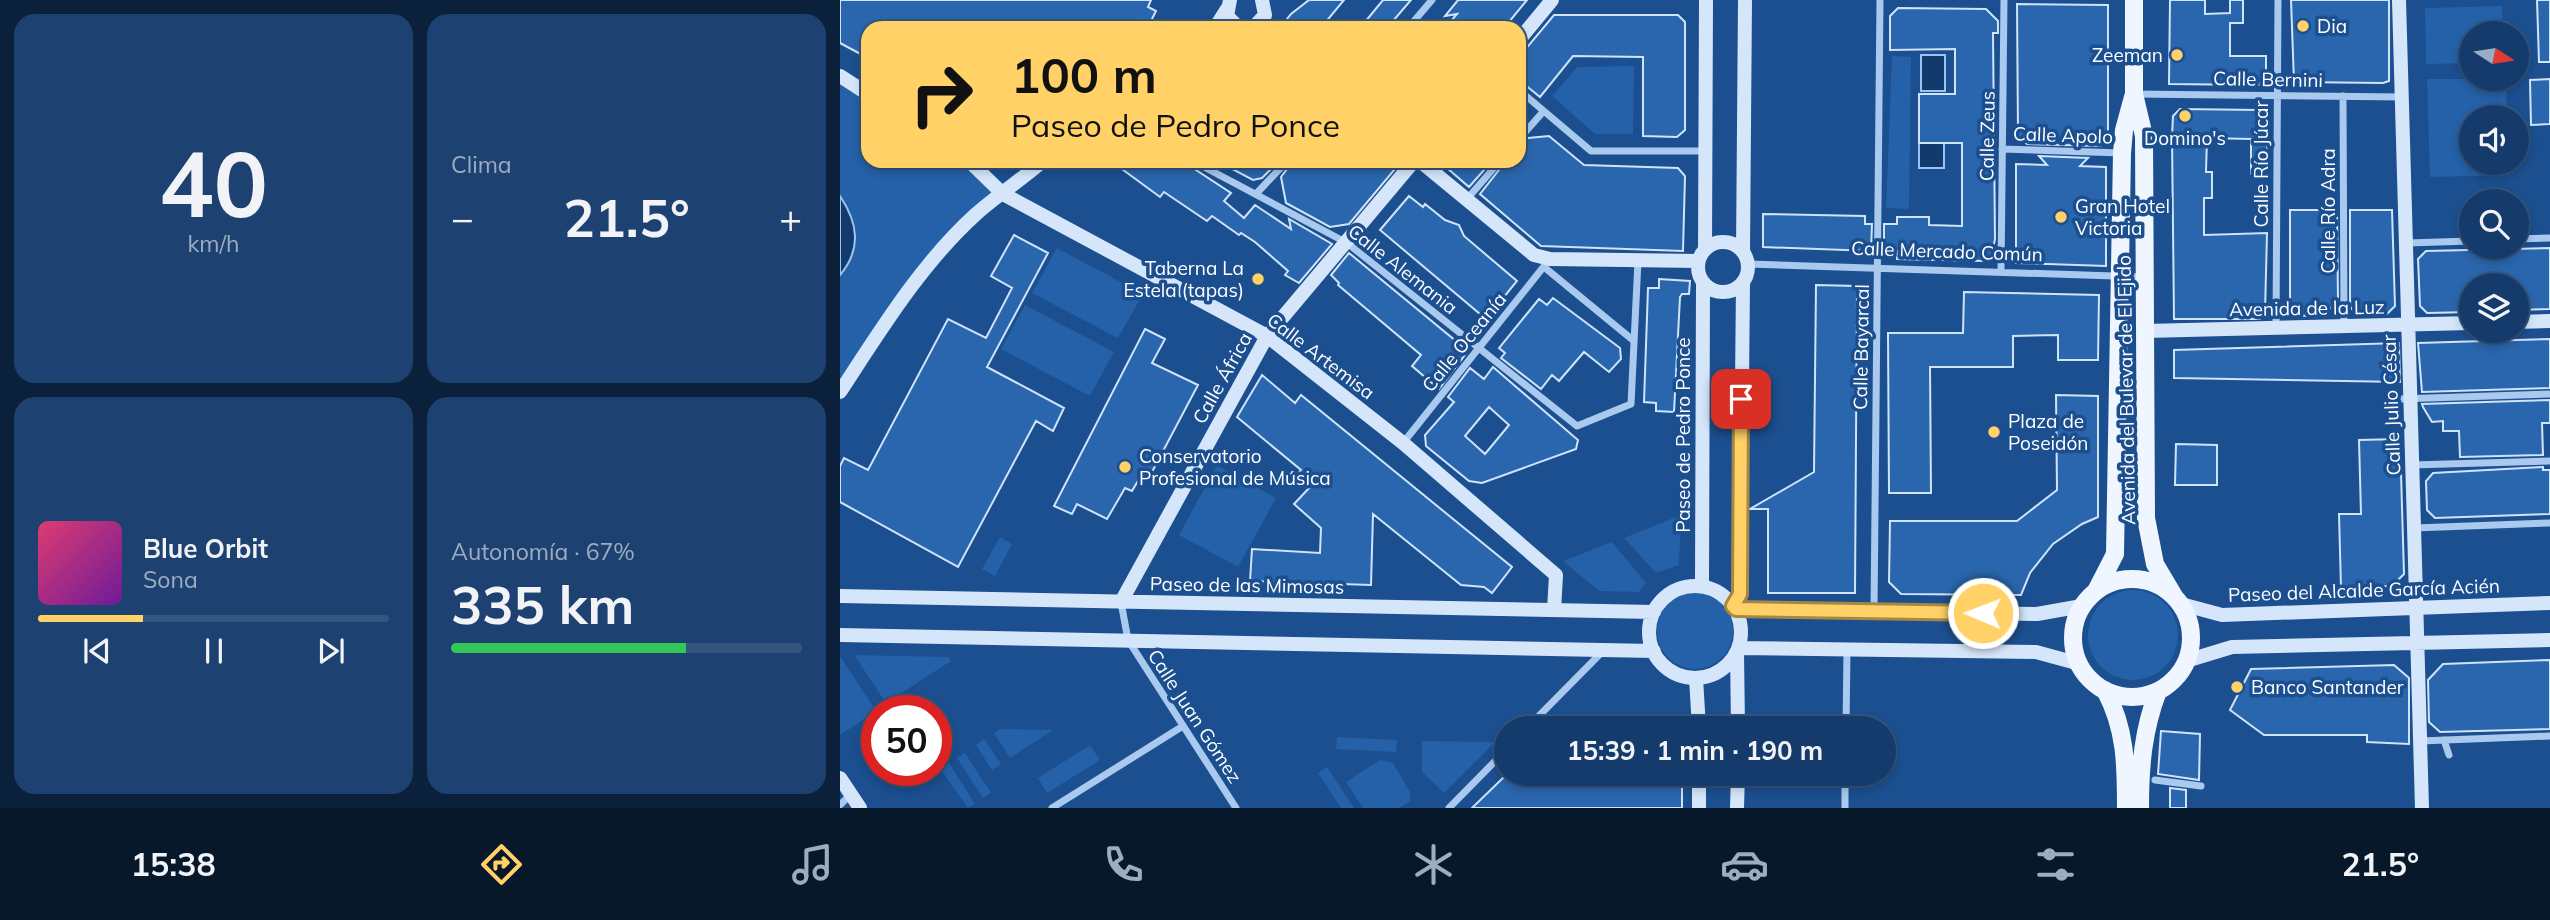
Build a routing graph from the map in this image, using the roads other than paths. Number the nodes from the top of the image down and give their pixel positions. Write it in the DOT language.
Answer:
graph roads {
  1 [pos="1432,0"];
  2 [pos="1552,0"];
  3 [pos="1706,0"];
  4 [pos="1745,0"];
  5 [pos="1880,0"];
  6 [pos="2004,0"];
  7 [pos="2134,0"];
  8 [pos="2278,0"];
  9 [pos="2399,0"];
  10 [pos="1228,5"];
  11 [pos="1219,21"];
  12 [pos="1414,21"];
  13 [pos="1526,32"];
  14 [pos="840,76"];
  15 [pos="861,90"];
  16 [pos="2134,94"];
  17 [pos="2277,95"];
  18 [pos="2343,96"];
  19 [pos="1526,97"];
  20 [pos="2402,97"];
  21 [pos="1542,113"];
  22 [pos="1526,131"];
  23 [pos="2002,149"];
  24 [pos="1705,151"];
  25 [pos="2122,153"];
  26 [pos="976,168"];
  27 [pos="1035,168"];
  28 [pos="1206,168"];
  29 [pos="1280,168"];
  30 [pos="1408,168"];
  31 [pos="1429,168"];
  32 [pos="1494,168"];
  33 [pos="1003,194"];
  34 [pos="1256,194"];
  35 [pos="1467,199"];
  36 [pos="2550,238"];
  37 [pos="2529,239"];
  38 [pos="2459,241"];
  39 [pos="1347,243"];
  40 [pos="2406,243"];
  41 [pos="1701,255"];
  42 [pos="1745,258"];
  43 [pos="1638,261"];
  44 [pos="1547,263"];
  45 [pos="1877,268"];
  46 [pos="2001,272"];
  47 [pos="2120,276"];
  48 [pos="2144,277"];
  49 [pos="1743,282"];
  50 [pos="1703,284"];
  51 [pos="2550,321"];
  52 [pos="2529,322"];
  53 [pos="2459,323"];
  54 [pos="2407,325"];
  55 [pos="2344,327"];
  56 [pos="2276,328"];
  57 [pos="2145,331"];
  58 [pos="1267,336"];
  59 [pos="1634,341"];
  60 [pos="1480,349"];
  61 [pos="840,392"];
  62 [pos="2550,394"];
  63 [pos="2404,399"];
  64 [pos="1403,443"];
  65 [pos="2550,461"];
  66 [pos="2412,465"];
  67 [pos="2550,523"];
  68 [pos="2413,528"];
  69 [pos="1702,586"];
  70 [pos="2096,591"];
  71 [pos="840,596"];
  72 [pos="2178,600"];
  73 [pos="1121,602"];
  74 [pos="2550,603"];
  75 [pos="2082,606"];
  76 [pos="2416,606"];
  77 [pos="1735,608"];
  78 [pos="1554,610"];
  79 [pos="1874,611"];
  80 [pos="1654,612"];
  81 [pos="840,635"];
  82 [pos="1128,640"];
  83 [pos="2550,640"];
  84 [pos="2417,643"];
  85 [pos="1604,650"];
  86 [pos="1737,650"];
  87 [pos="1654,651"];
  88 [pos="1847,651"];
  89 [pos="2186,661"];
  90 [pos="2080,664"];
  91 [pos="1696,678"];
  92 [pos="2105,690"];
  93 [pos="2158,691"];
  94 [pos="1539,716"];
  95 [pos="1698,716"];
  96 [pos="1738,716"];
  97 [pos="1846,716"];
  98 [pos="1183,726"];
  99 [pos="2550,736"];
  100 [pos="2444,740"];
  101 [pos="2420,741"];
  102 [pos="2449,755"];
  103 [pos="1494,762"];
  104 [pos="840,778"];
  105 [pos="2155,780"];
  106 [pos="1699,786"];
  107 [pos="1738,786"];
  108 [pos="1845,786"];
  109 [pos="2202,786"];
  110 [pos="851,794"];
  111 [pos="840,805"];
  112 [pos="860,808"];
  113 [pos="1052,808"];
  114 [pos="1236,808"];
  115 [pos="1449,808"];
  116 [pos="1699,808"];
  117 [pos="1737,808"];
  118 [pos="1845,808"];
  119 [pos="2126,808"];
  120 [pos="2140,808"];
  121 [pos="2422,808"];
  1 -- 12 [label="street"];
  2 -- 13 [label="street"];
  3 -- 24 [label="street"];
  4 -- 42 [label="street"];
  5 -- 45 [label="street, Calle Bayarcal"];
  6 -- 23 [label="street, Calle Zeus"];
  7 -- 16 [label="main road, Avenida del Bulevar de El Ejido"];
  8 -- 17 [label="street, Calle Río Júcar"];
  9 -- 20 [label="street, Calle Julio César"];
  10 -- 11 [label="street"];
  14 -- 15 [label="street"];
  16 -- 17 [label="street, Calle Bernini"];
  16 -- 25 [label="main road, Avenida del Bulevar de El Ejido"];
  16 -- 48 [label="main road, Avenida del Bulevar de El Ejido"];
  17 -- 18 [label="street, Calle Bernini"];
  17 -- 56 [label="street, Calle Río Júcar"];
  18 -- 20 [label="street, Calle Bernini"];
  18 -- 55 [label="street, Calle Río Adra"];
  19 -- 21 [label="street"];
  20 -- 40 [label="street, Calle Julio César"];
  21 -- 22 [label="street"];
  21 -- 24 [label="street"];
  23 -- 25 [label="street, Calle Apolo"];
  23 -- 46 [label="street, Calle Zeus"];
  24 -- 41 [label="street"];
  25 -- 47 [label="main road, Avenida del Bulevar de El Ejido"];
  26 -- 33 [label="street, Calle Artemisa"];
  27 -- 33 [label="street"];
  28 -- 34 [label="street, Calle Alemania"];
  29 -- 34 [label="street"];
  30 -- 39 [label="street, Calle África"];
  31 -- 35 [label="street"];
  32 -- 35 [label="street"];
  33 -- 58 [label="street, Calle Artemisa"];
  33 -- 61 [label="street"];
  34 -- 39 [label="street, Calle Alemania"];
  35 -- 44 [label="street"];
  36 -- 37 [label="street"];
  38 -- 40 [label="street"];
  39 -- 58 [label="street, Calle África"];
  39 -- 60 [label="street, Calle Alemania"];
  40 -- 54 [label="street, Calle Julio César"];
  41 -- 42 [label="street"];
  41 -- 43 [label="street"];
  41 -- 50 [label="street"];
  42 -- 45 [label="street, Calle Mercado Común"];
  42 -- 49 [label="street"];
  43 -- 44 [label="street"];
  43 -- 59 [label="street"];
  44 -- 59 [label="street"];
  44 -- 60 [label="street, Calle Oceanía"];
  45 -- 46 [label="street, Calle Mercado Común"];
  45 -- 79 [label="street, Calle Bayarcal"];
  46 -- 47 [label="street, Calle Mercado Común"];
  47 -- 48 [label="street, Calle Mercado Común"];
  47 -- 70 [label="main road, Avenida del Bulevar de El Ejido"];
  48 -- 57 [label="main road, Avenida del Bulevar de El Ejido"];
  49 -- 50 [label="street"];
  49 -- 77 [label="street"];
  50 -- 69 [label="street, Paseo de Pedro Ponce"];
  51 -- 52 [label="street"];
  53 -- 54 [label="street, Avenida de la Luz"];
  54 -- 55 [label="street, Avenida de la Luz"];
  54 -- 63 [label="street, Calle Julio César"];
  55 -- 56 [label="street, Avenida de la Luz"];
  56 -- 57 [label="street, Avenida de la Luz"];
  57 -- 72 [label="main road, Avenida del Bulevar de El Ejido"];
  58 -- 64 [label="street, Calle Artemisa"];
  58 -- 73 [label="street, Calle África"];
  59 -- 60 [label="street, Calle Alemania"];
  60 -- 64 [label="street, Calle Oceanía"];
  62 -- 63 [label="street"];
  63 -- 66 [label="street, Calle Julio César"];
  64 -- 78 [label="street, Calle Artemisa"];
  65 -- 66 [label="street"];
  66 -- 68 [label="street, Calle Julio César"];
  67 -- 68 [label="street"];
  68 -- 76 [label="street, Calle Julio César"];
  69 -- 77 [label="street"];
  69 -- 80 [label="street"];
  70 -- 72 [label="main road"];
  70 -- 75 [label="main road"];
  71 -- 73 [label="street, Paseo de las Mimosas"];
  72 -- 76 [label="street, Paseo del Alcalde García Acién"];
  72 -- 89 [label="main road"];
  73 -- 78 [label="street, Paseo de las Mimosas"];
  73 -- 82 [label="street"];
  74 -- 76 [label="street, Paseo del Alcalde García Acién"];
  75 -- 79 [label="street"];
  75 -- 90 [label="main road"];
  76 -- 84 [label="street, Calle Julio César"];
  77 -- 79 [label="street"];
  77 -- 86 [label="street"];
  78 -- 80 [label="street, Paseo de las Mimosas"];
  80 -- 87 [label="street"];
  81 -- 82 [label="street"];
  82 -- 85 [label="street"];
  82 -- 98 [label="street, Calle Juan Gómez"];
  83 -- 84 [label="street"];
  84 -- 89 [label="street"];
  84 -- 101 [label="street, Calle Julio César"];
  85 -- 87 [label="street"];
  85 -- 94 [label="street"];
  86 -- 88 [label="street"];
  86 -- 91 [label="street"];
  86 -- 96 [label="street"];
  87 -- 91 [label="street"];
  88 -- 90 [label="street"];
  88 -- 97 [label="street"];
  89 -- 93 [label="main road"];
  90 -- 92 [label="main road"];
  91 -- 95 [label="street"];
  92 -- 93 [label="main road"];
  92 -- 119 [label="main road"];
  93 -- 120 [label="main road"];
  98 -- 113 [label="street"];
  98 -- 114 [label="street, Calle Juan Gómez"];
  99 -- 100 [label="street"];
  100 -- 101 [label="street"];
  100 -- 102 [label="street"];
  101 -- 121 [label="street, Calle Julio César"];
  103 -- 115 [label="street"];
  104 -- 110 [label="street"];
  105 -- 109 [label="street"];
  106 -- 116 [label="street"];
  107 -- 117 [label="street"];
  108 -- 118 [label="street"];
  110 -- 111 [label="street"];
  110 -- 112 [label="street"];
}
